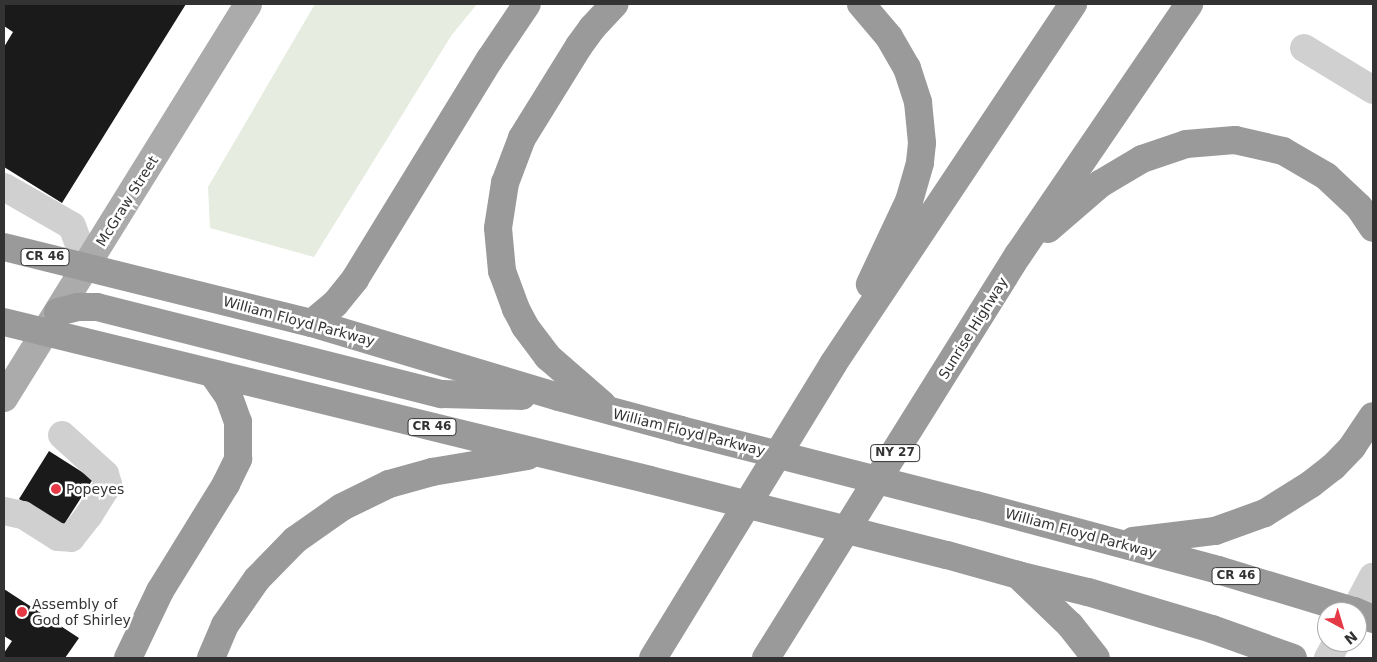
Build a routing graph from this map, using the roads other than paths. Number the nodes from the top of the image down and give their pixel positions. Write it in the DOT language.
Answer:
graph roads {
  1 [pos="248,4"];
  2 [pos="527,4"];
  3 [pos="614,4"];
  4 [pos="861,4"];
  5 [pos="1073,4"];
  6 [pos="1189,4"];
  7 [pos="1304,48"];
  8 [pos="1373,90"];
  9 [pos="4,187"];
  10 [pos="1373,228"];
  11 [pos="4,247"];
  12 [pos="1018,255"];
  13 [pos="87,266"];
  14 [pos="4,322"];
  15 [pos="51,322"];
  16 [pos="312,323"];
  17 [pos="833,364"];
  18 [pos="213,374"];
  19 [pos="559,397"];
  20 [pos="4,398"];
  21 [pos="611,411"];
  22 [pos="1373,416"];
  23 [pos="62,435"];
  24 [pos="544,454"];
  25 [pos="4,511"];
  26 [pos="1117,543"];
  27 [pos="1018,575"];
  28 [pos="1373,577"];
  29 [pos="1319,602"];
  30 [pos="1364,602"];
  31 [pos="1212,629"];
  32 [pos="128,655"];
  33 [pos="769,656"];
  34 [pos="211,658"];
  35 [pos="653,658"];
  36 [pos="1096,658"];
  37 [pos="1240,658"];
  38 [pos="1293,658"];
  1 -- 13 [label="main road, McGraw Street"];
  2 -- 16 [label="highway"];
  3 -- 21 [label="highway"];
  4 -- 17 [label="highway"];
  5 -- 17 [label="highway"];
  6 -- 12 [label="highway, Sunrise Highway / NY 27"];
  7 -- 8 [label="street"];
  9 -- 13 [label="street"];
  10 -- 12 [label="highway"];
  11 -- 13 [label="highway, William Floyd Parkway / CR 46"];
  12 -- 33 [label="highway, Sunrise Highway / NY 27"];
  13 -- 15 [label="main road, McGraw Street"];
  13 -- 16 [label="highway, William Floyd Parkway / CR 46"];
  14 -- 15 [label="highway, CR 46"];
  15 -- 18 [label="highway, CR 46"];
  15 -- 19 [label="highway"];
  15 -- 20 [label="main road, McGraw Street"];
  16 -- 19 [label="highway, William Floyd Parkway / CR 46"];
  17 -- 35 [label="highway"];
  18 -- 24 [label="highway, CR 46"];
  18 -- 32 [label="highway"];
  19 -- 21 [label="highway, William Floyd Parkway / CR 46"];
  21 -- 26 [label="highway, William Floyd Parkway / CR 46, bridge"];
  22 -- 26 [label="highway"];
  23 -- 25 [label="street"];
  24 -- 27 [label="highway, CR 46, bridge"];
  24 -- 34 [label="highway"];
  26 -- 29 [label="highway, William Floyd Parkway / CR 46"];
  27 -- 31 [label="highway, CR 46"];
  27 -- 36 [label="highway"];
  28 -- 30 [label="street"];
  31 -- 37 [label="highway"];
  31 -- 38 [label="highway, CR 46"];
}
